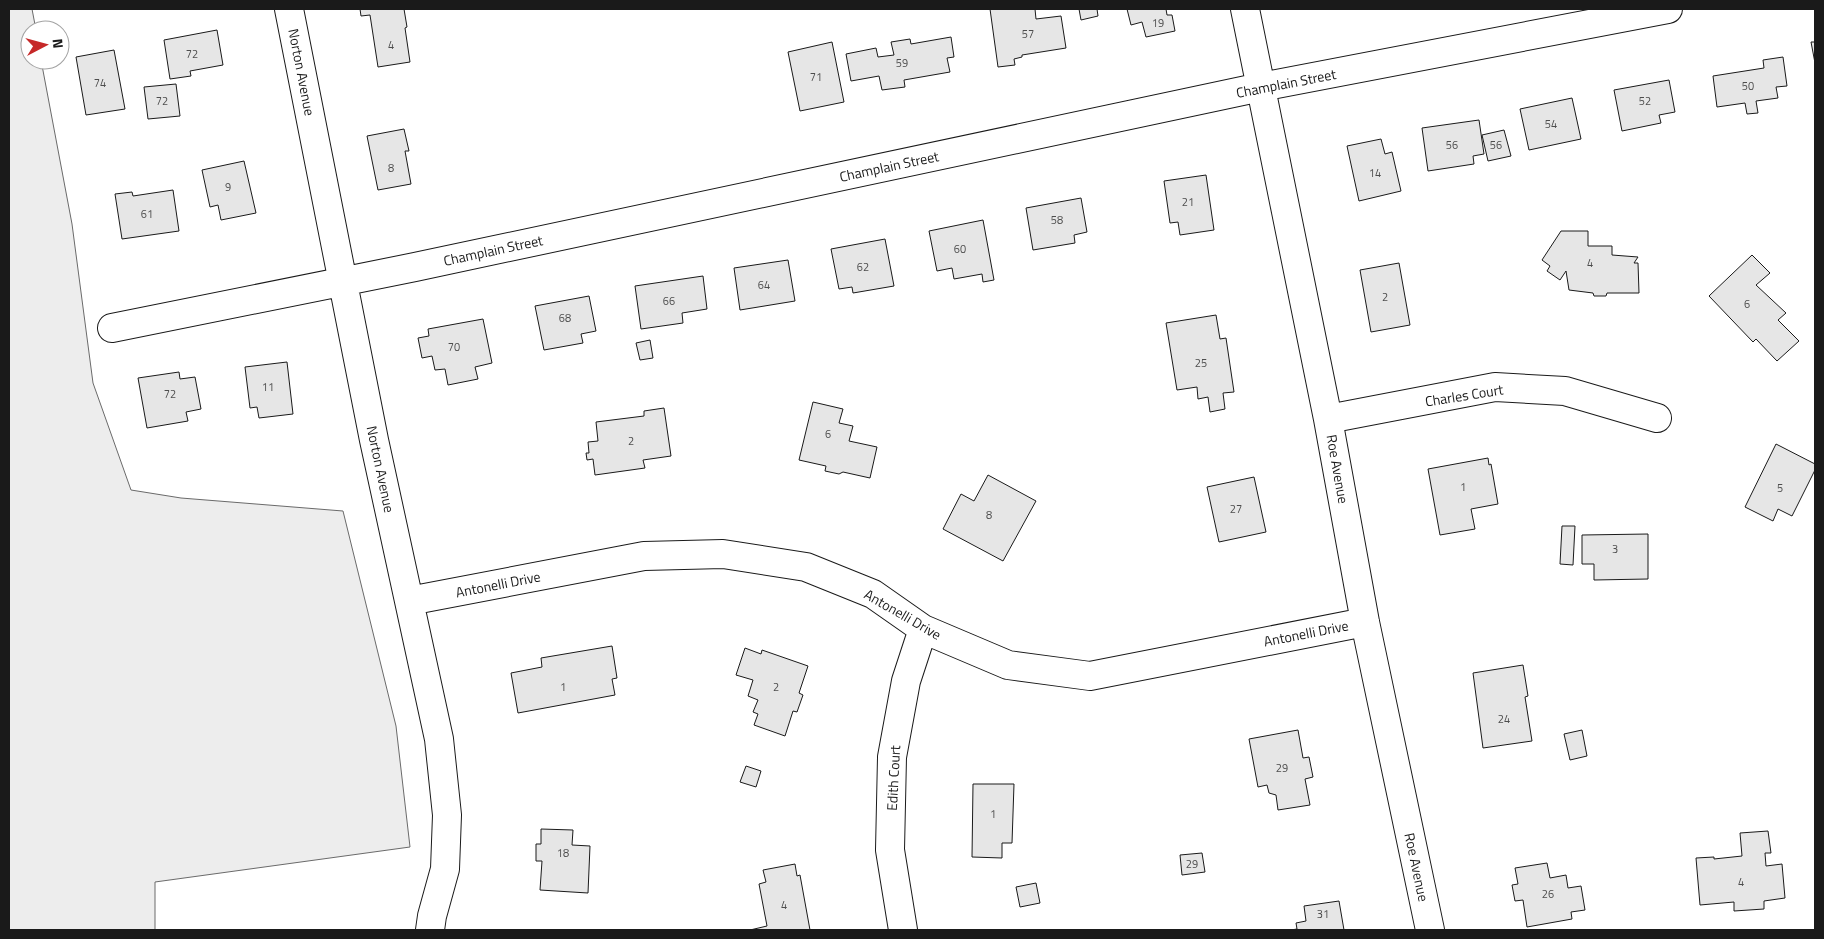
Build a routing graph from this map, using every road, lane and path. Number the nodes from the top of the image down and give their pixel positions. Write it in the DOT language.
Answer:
graph roads {
  1 [pos="290,9"];
  2 [pos="1245,9"];
  3 [pos="1668,9"];
  4 [pos="1261,87"];
  5 [pos="342,281"];
  6 [pos="112,328"];
  7 [pos="1658,418"];
  8 [pos="1328,419"];
  9 [pos="409,601"];
  10 [pos="1365,622"];
  11 [pos="923,629"];
  12 [pos="430,930"];
  13 [pos="903,930"];
  14 [pos="1430,930"];
  1 -- 5 [label="street, Norton Avenue"];
  2 -- 4 [label="street, Roe Avenue"];
  3 -- 4 [label="street, Champlain Street"];
  4 -- 5 [label="street, Champlain Street"];
  4 -- 8 [label="street, Roe Avenue"];
  5 -- 6 [label="street, Champlain Street"];
  5 -- 9 [label="street, Norton Avenue"];
  7 -- 8 [label="street, Charles Court"];
  8 -- 10 [label="street, Roe Avenue"];
  9 -- 11 [label="street, Antonelli Drive"];
  9 -- 12 [label="street, Norton Avenue"];
  10 -- 11 [label="street, Antonelli Drive"];
  10 -- 14 [label="street, Roe Avenue"];
  11 -- 13 [label="street, Edith Court"];
}
